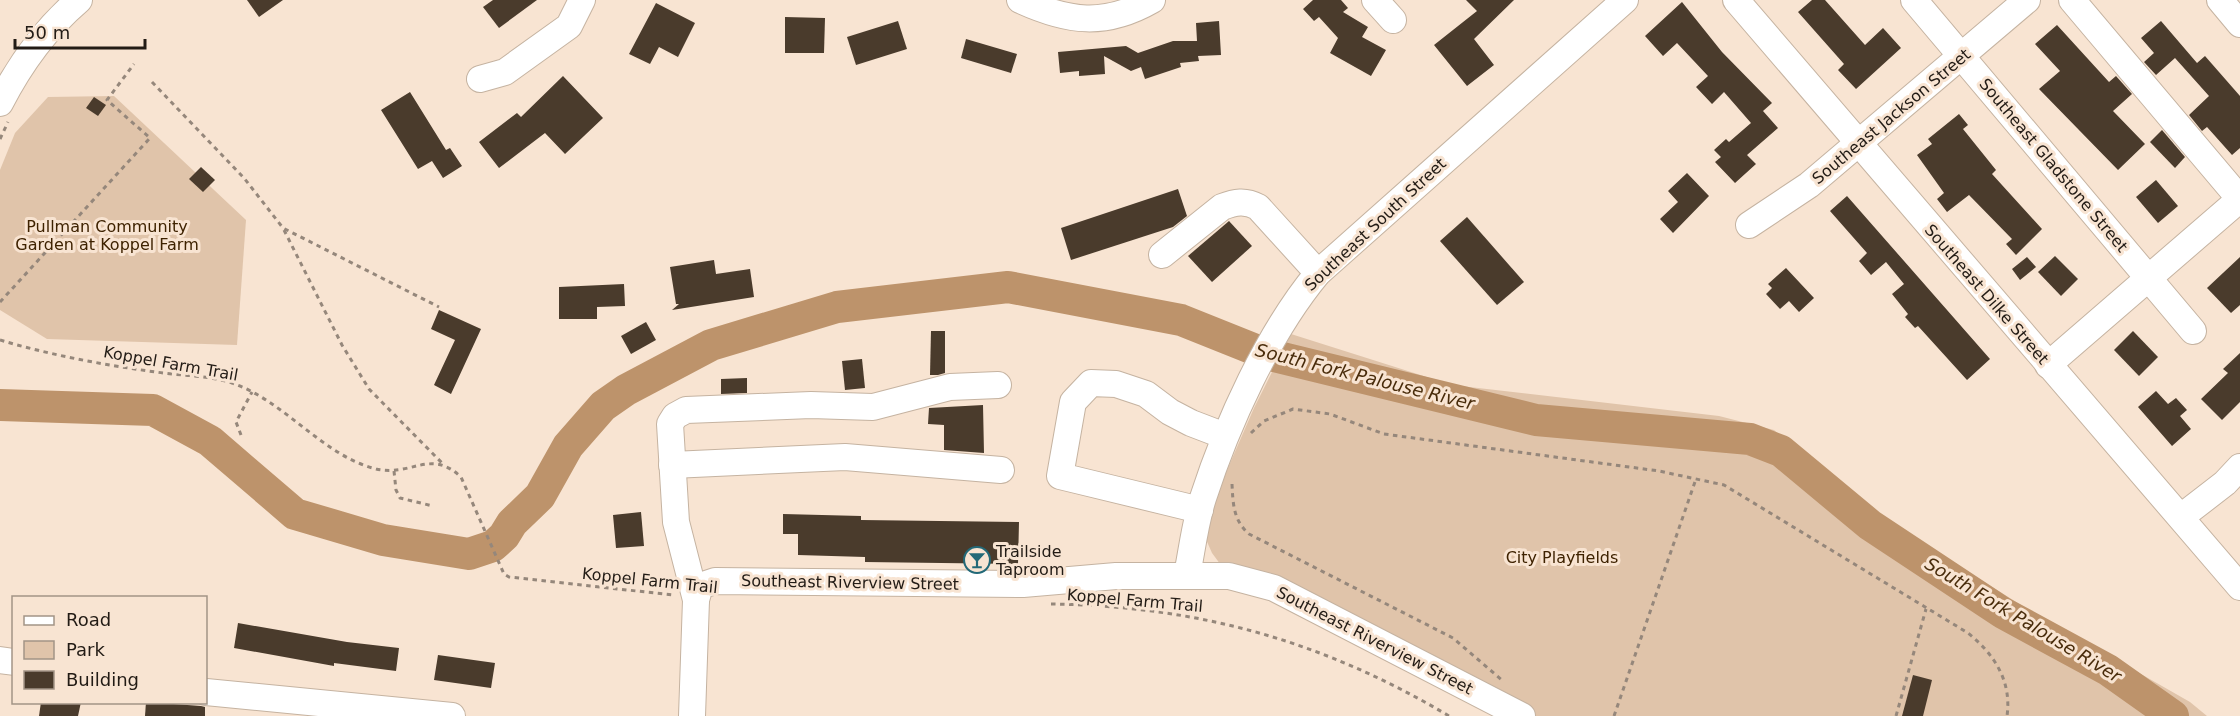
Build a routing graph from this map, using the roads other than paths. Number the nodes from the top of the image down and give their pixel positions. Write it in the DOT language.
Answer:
graph roads {
  1 [pos="79,0"];
  2 [pos="582,0"];
  3 [pos="1020,0"];
  4 [pos="1152,0"];
  5 [pos="1375,0"];
  6 [pos="1625,0"];
  7 [pos="1736,0"];
  8 [pos="1914,0"];
  9 [pos="2027,0"];
  10 [pos="2072,0"];
  11 [pos="1393,20"];
  12 [pos="1962,56"];
  13 [pos="8,70"];
  14 [pos="480,79"];
  15 [pos="0,104"];
  16 [pos="1857,144"];
  17 [pos="2240,199"];
  18 [pos="1749,225"];
  19 [pos="1162,255"];
  20 [pos="1318,273"];
  21 [pos="2148,278"];
  22 [pos="2193,331"];
  23 [pos="2048,365"];
  24 [pos="998,385"];
  25 [pos="1237,436"];
  26 [pos="672,465"];
  27 [pos="2240,467"];
  28 [pos="1000,470"];
  29 [pos="1200,510"];
  30 [pos="2181,517"];
  31 [pos="1187,575"];
  32 [pos="2240,586"];
  33 [pos="696,600"];
  34 [pos="207,692"];
  35 [pos="452,716"];
  36 [pos="692,716"];
  37 [pos="1522,716"];
  1 -- 13 [label="street"];
  2 -- 14 [label="street"];
  3 -- 4 [label="street"];
  5 -- 11 [label="street"];
  6 -- 20 [label="street, Southeast South Street"];
  7 -- 16 [label="street, Southeast Dilke Street"];
  8 -- 12 [label="street, Southeast Gladstone Street"];
  9 -- 12 [label="street, Southeast Jackson Street"];
  10 -- 17 [label="street"];
  12 -- 16 [label="street, Southeast Jackson Street"];
  12 -- 21 [label="street, Southeast Gladstone Street"];
  13 -- 15 [label="street"];
  16 -- 18 [label="street, Southeast Jackson Street"];
  16 -- 23 [label="street, Southeast Dilke Street"];
  17 -- 21 [label="street"];
  19 -- 20 [label="street"];
  20 -- 25 [label="street, Southeast South Street"];
  21 -- 22 [label="street, Southeast Gladstone Street"];
  21 -- 23 [label="street"];
  23 -- 30 [label="street, Southeast Dilke Street"];
  24 -- 26 [label="street"];
  25 -- 29 [label="street, Southeast South Street"];
  25 -- 29 [label="street"];
  26 -- 28 [label="street"];
  26 -- 33 [label="street"];
  27 -- 30 [label="street"];
  29 -- 31 [label="street, Southeast South Street"];
  30 -- 32 [label="street, Southeast Dilke Street"];
  31 -- 33 [label="street, Southeast Riverview Street"];
  31 -- 37 [label="street, Southeast Riverview Street"];
  33 -- 36 [label="street"];
  34 -- 35 [label="street"];
}
